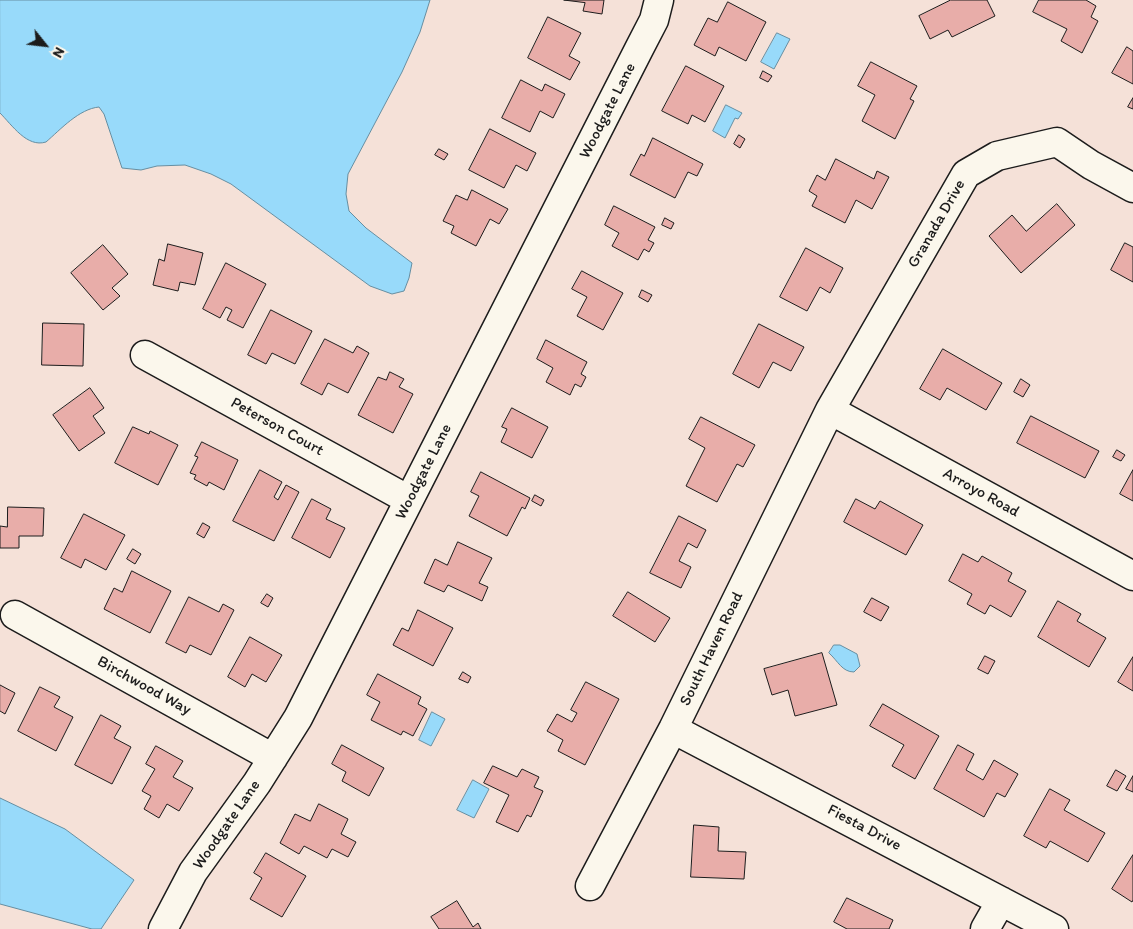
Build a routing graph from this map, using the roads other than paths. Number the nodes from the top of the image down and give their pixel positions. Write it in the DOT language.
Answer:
graph roads {
  1 [pos="659,0"];
  2 [pos="1133,188"];
  3 [pos="145,355"];
  4 [pos="830,410"];
  5 [pos="409,500"];
  6 [pos="1133,576"];
  7 [pos="15,615"];
  8 [pos="673,729"];
  9 [pos="273,758"];
  10 [pos="590,886"];
  11 [pos="1001,901"];
  12 [pos="163,929"];
  13 [pos="985,929"];
  14 [pos="1054,929"];
  1 -- 5 [label="street, Woodgate Lane"];
  2 -- 4 [label="street, Granada Drive"];
  3 -- 5 [label="street, Peterson Court"];
  4 -- 6 [label="street, Arroyo Road"];
  4 -- 8 [label="street, South Haven Road"];
  5 -- 9 [label="street, Woodgate Lane"];
  7 -- 9 [label="street, Birchwood Way"];
  8 -- 10 [label="street, South Haven Road"];
  8 -- 11 [label="street, Fiesta Drive"];
  9 -- 12 [label="street, Woodgate Lane"];
  11 -- 13 [label="street"];
  11 -- 14 [label="street, Fiesta Drive"];
}
